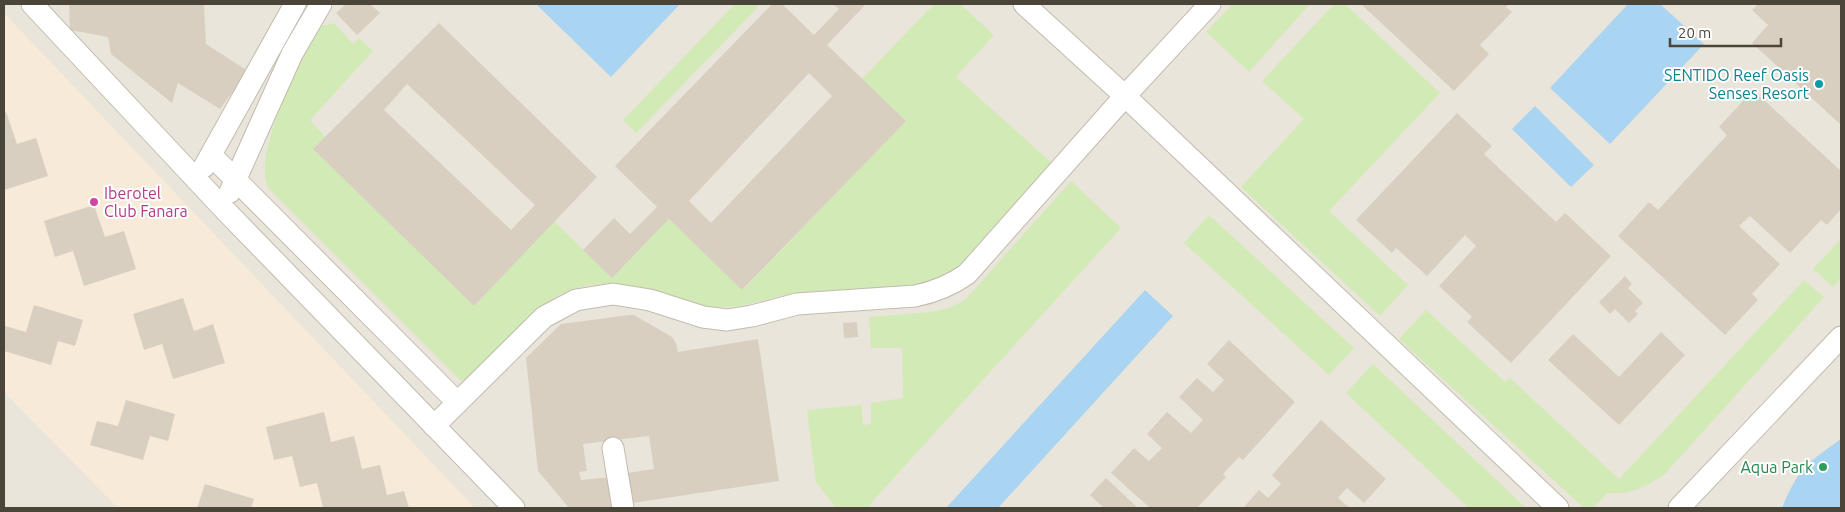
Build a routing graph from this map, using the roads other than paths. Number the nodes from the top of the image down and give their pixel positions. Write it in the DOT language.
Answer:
graph roads {
  1 [pos="32,4"];
  2 [pos="295,4"];
  3 [pos="321,4"];
  4 [pos="1024,4"];
  5 [pos="1210,4"];
  6 [pos="1125,96"];
  7 [pos="211,155"];
  8 [pos="196,180"];
  9 [pos="236,181"];
  10 [pos="223,208"];
  11 [pos="1841,337"];
  12 [pos="457,402"];
  13 [pos="434,426"];
  14 [pos="613,448"];
  15 [pos="514,508"];
  16 [pos="623,508"];
  17 [pos="1558,508"];
  18 [pos="1679,508"];
  1 -- 8 [label="lane"];
  2 -- 7 [label="lane"];
  3 -- 9 [label="lane"];
  4 -- 6 [label="lane"];
  5 -- 6 [label="lane"];
  6 -- 12 [label="lane"];
  6 -- 17 [label="lane"];
  7 -- 8 [label="lane"];
  7 -- 9 [label="lane"];
  8 -- 10 [label="lane"];
  9 -- 10 [label="lane"];
  9 -- 12 [label="lane"];
  10 -- 13 [label="lane"];
  11 -- 18 [label="lane"];
  12 -- 13 [label="lane"];
  13 -- 15 [label="lane"];
  14 -- 16 [label="lane"];
}
